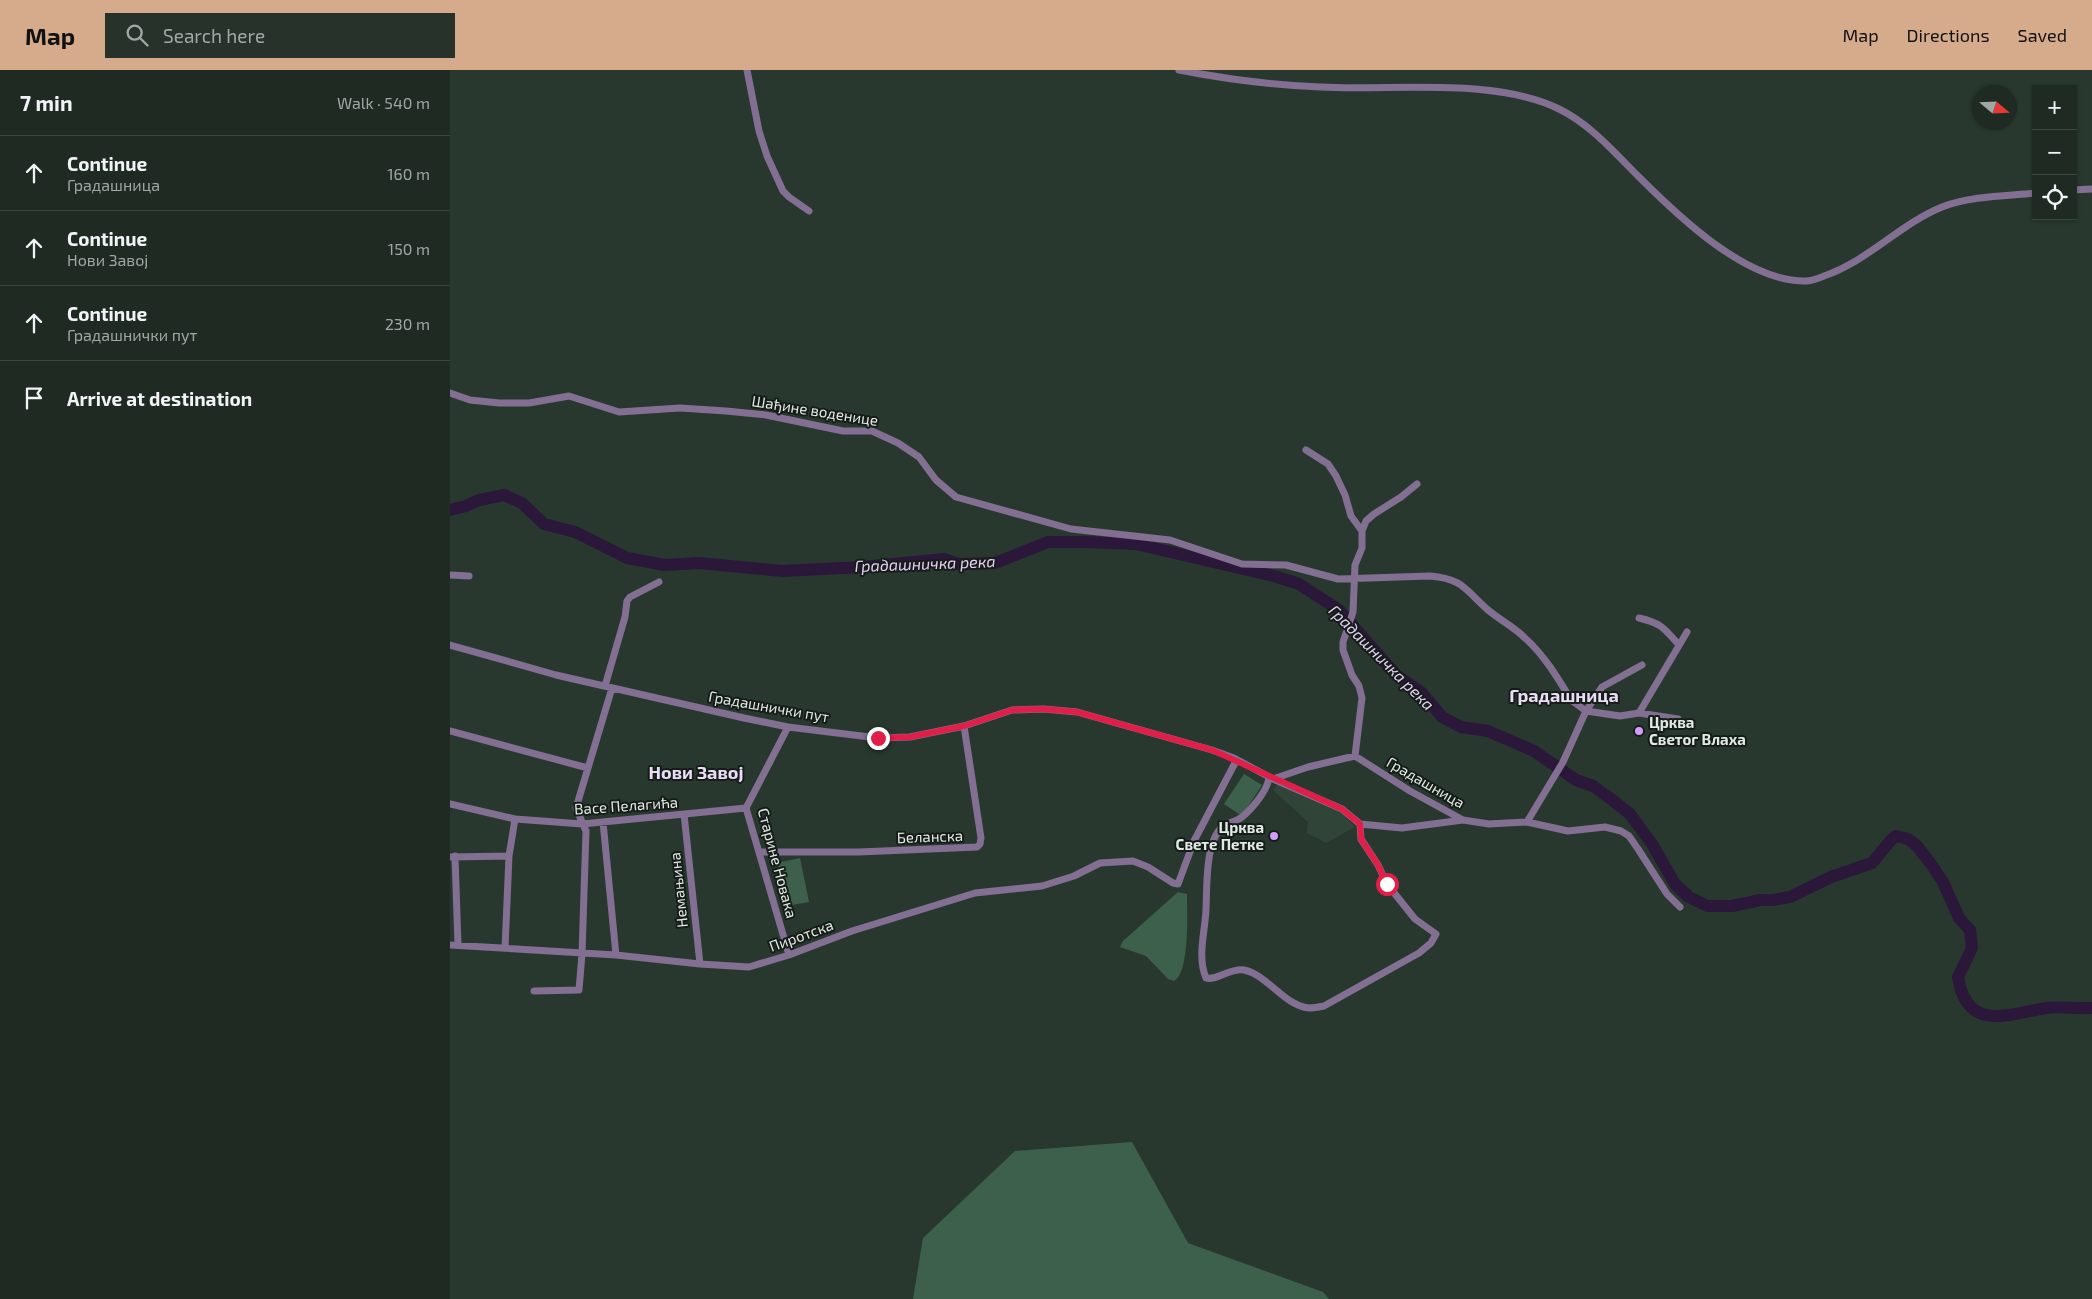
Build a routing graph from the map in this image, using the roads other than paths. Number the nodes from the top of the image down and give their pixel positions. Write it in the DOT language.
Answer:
graph roads {
  1 [pos="747,70"];
  2 [pos="1179,70"];
  3 [pos="2092,189"];
  4 [pos="2077,190"];
  5 [pos="2032,193"];
  6 [pos="809,211"];
  7 [pos="450,394"];
  8 [pos="1306,450"];
  9 [pos="1417,484"];
  10 [pos="1362,531"];
  11 [pos="450,575"];
  12 [pos="469,576"];
  13 [pos="1355,578"];
  14 [pos="659,582"];
  15 [pos="1639,618"];
  16 [pos="1687,632"];
  17 [pos="450,646"];
  18 [pos="1679,646"];
  19 [pos="1642,665"];
  20 [pos="609,687"];
  21 [pos="1586,711"];
  22 [pos="1639,713"];
  23 [pos="1678,719"];
  24 [pos="964,726"];
  25 [pos="788,727"];
  26 [pos="450,731"];
  27 [pos="1355,756"];
  28 [pos="1236,761"];
  29 [pos="588,768"];
  30 [pos="1271,778"];
  31 [pos="450,804"];
  32 [pos="746,808"];
  33 [pos="684,814"];
  34 [pos="515,819"];
  35 [pos="1463,820"];
  36 [pos="603,822"];
  37 [pos="1527,822"];
  38 [pos="582,824"];
  39 [pos="1360,824"];
  40 [pos="760,852"];
  41 [pos="452,856"];
  42 [pos="509,856"];
  43 [pos="1680,908"];
  44 [pos="454,945"];
  45 [pos="505,948"];
  46 [pos="582,954"];
  47 [pos="616,955"];
  48 [pos="789,955"];
  49 [pos="700,964"];
  50 [pos="534,991"];
  1 -- 6 [label="street"];
  2 -- 5 [label="street"];
  3 -- 4 [label="street"];
  7 -- 13 [label="street, Шађине воденице"];
  8 -- 10 [label="street"];
  9 -- 10 [label="street"];
  10 -- 13 [label="street"];
  11 -- 12 [label="street"];
  13 -- 21 [label="street"];
  13 -- 27 [label="street"];
  14 -- 20 [label="street"];
  15 -- 18 [label="street"];
  16 -- 18 [label="street"];
  17 -- 20 [label="street, Градашнички пут"];
  18 -- 22 [label="street"];
  19 -- 21 [label="street"];
  20 -- 25 [label="street, Градашнички пут"];
  20 -- 29 [label="street"];
  21 -- 22 [label="street"];
  21 -- 37 [label="street"];
  22 -- 23 [label="street"];
  24 -- 25 [label="street, Градашнички пут"];
  24 -- 28 [label="street, Градашнички пут"];
  24 -- 40 [label="street, Беланска"];
  25 -- 32 [label="street, Старине Новака"];
  26 -- 29 [label="street"];
  27 -- 30 [label="street"];
  27 -- 35 [label="street, Градашница"];
  28 -- 30 [label="street"];
  28 -- 48 [label="street, Пиротска"];
  29 -- 38 [label="street"];
  30 -- 39 [label="street"];
  30 -- 39 [label="street"];
  31 -- 34 [label="street, Васе Пелагића"];
  32 -- 33 [label="street, Васе Пелагића"];
  32 -- 40 [label="street, Старине Новака"];
  33 -- 36 [label="street, Васе Пелагића"];
  33 -- 49 [label="street, Немањина"];
  34 -- 38 [label="street, Васе Пелагића"];
  34 -- 42 [label="street"];
  35 -- 37 [label="street, Градашница"];
  35 -- 39 [label="street"];
  36 -- 38 [label="street, Васе Пелагића"];
  36 -- 47 [label="street"];
  37 -- 43 [label="street, Градашница"];
  38 -- 46 [label="street"];
  40 -- 48 [label="street, Старине Новака"];
  41 -- 42 [label="street"];
  41 -- 44 [label="street"];
  42 -- 45 [label="street"];
  44 -- 45 [label="street, Пиротска"];
  45 -- 46 [label="street, Пиротска"];
  46 -- 47 [label="street, Пиротска"];
  46 -- 50 [label="street"];
  47 -- 49 [label="street, Пиротска"];
  48 -- 49 [label="street, Пиротска"];
}
